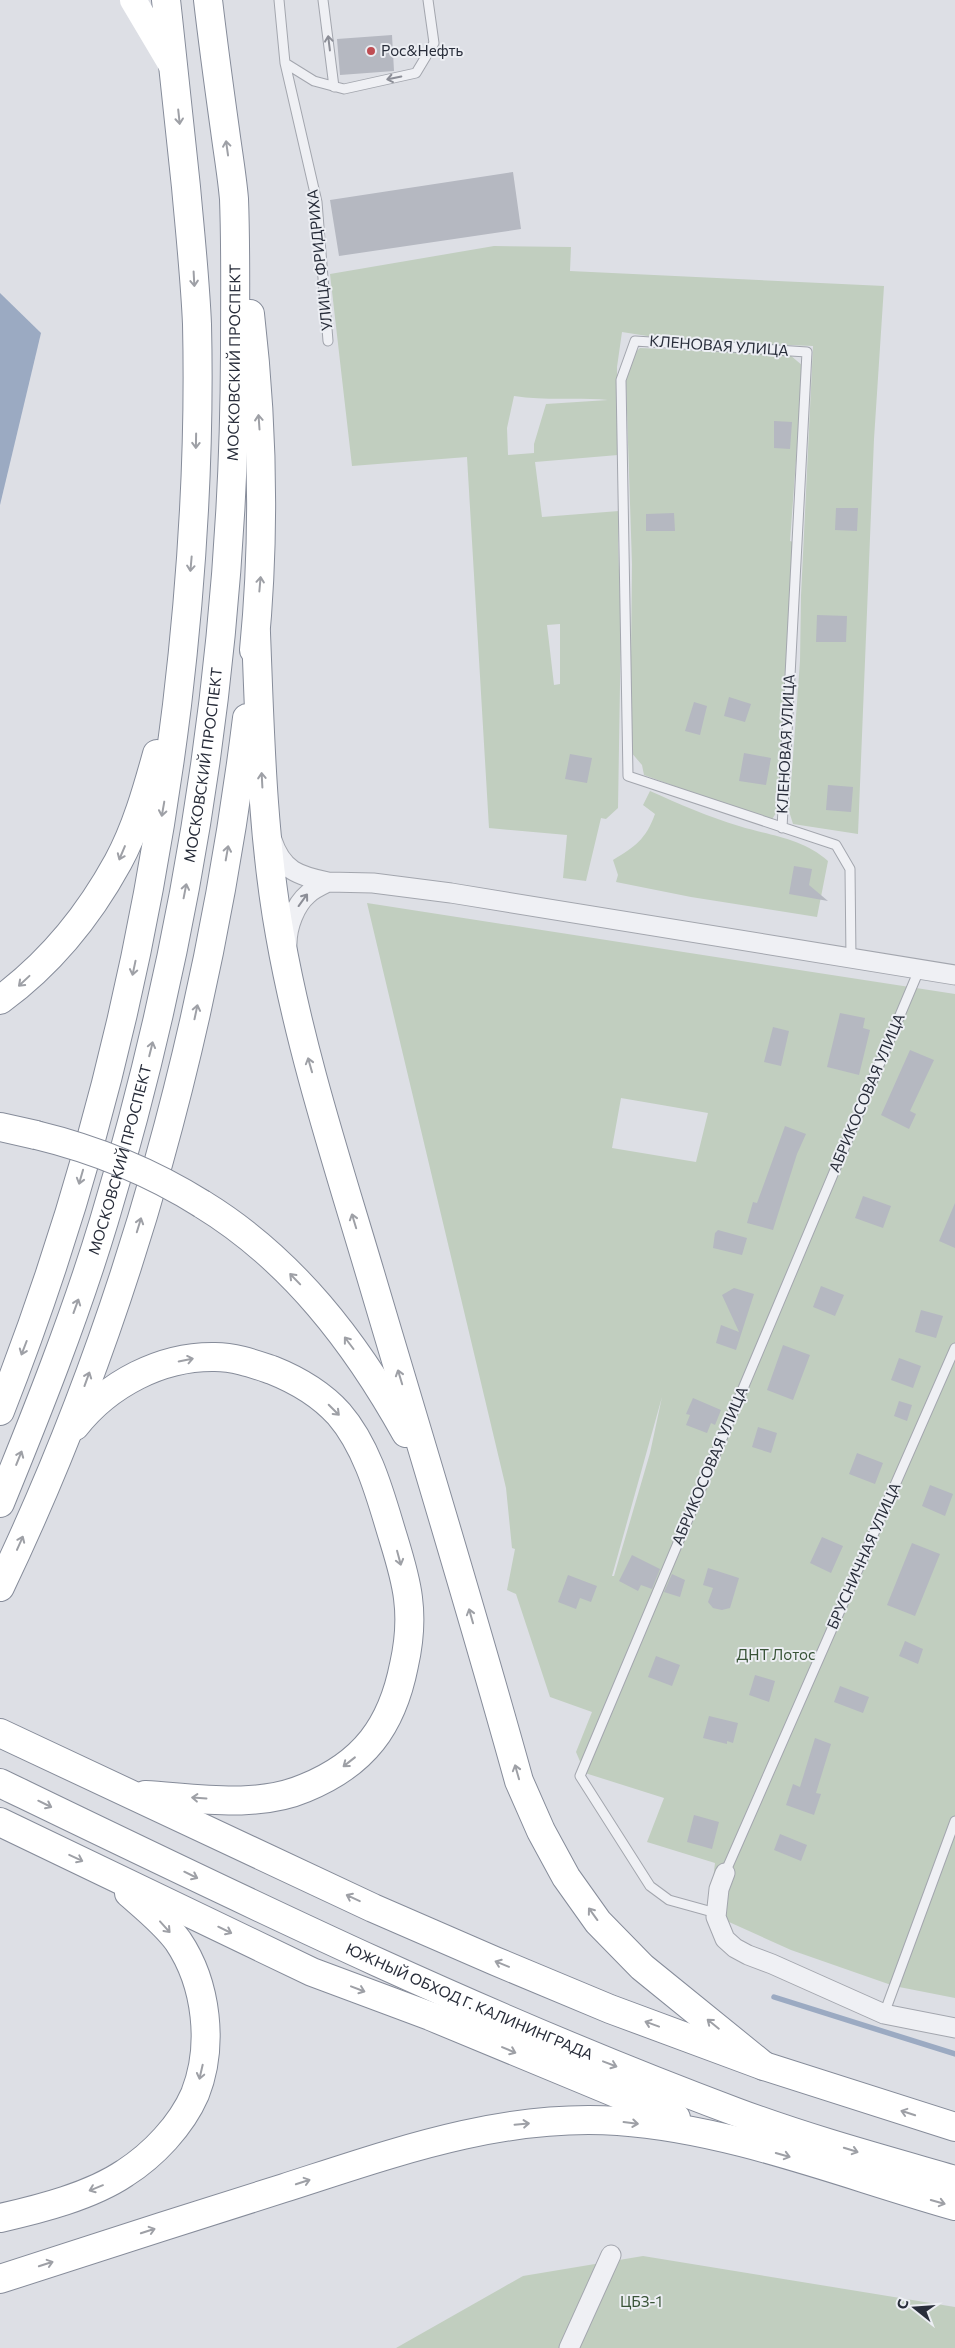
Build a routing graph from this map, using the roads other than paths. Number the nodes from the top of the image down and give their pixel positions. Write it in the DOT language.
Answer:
graph roads {
  1 [pos="134,0"];
  2 [pos="166,0"];
  3 [pos="208,0"];
  4 [pos="279,0"];
  5 [pos="323,0"];
  6 [pos="428,0"];
  7 [pos="285,62"];
  8 [pos="174,69"];
  9 [pos="334,86"];
  10 [pos="234,196"];
  11 [pos="328,341"];
  12 [pos="256,633"];
  13 [pos="183,656"];
  14 [pos="264,812"];
  15 [pos="782,828"];
  16 [pos="328,882"];
  17 [pos="851,959"];
  18 [pos="286,962"];
  19 [pos="919,970"];
  20 [pos="955,975"];
  21 [pos="0,1000"];
  22 [pos="0,1127"];
  23 [pos="955,1348"];
  24 [pos="0,1411"];
  25 [pos="63,1441"];
  26 [pos="429,1474"];
  27 [pos="0,1503"];
  28 [pos="0,1587"];
  29 [pos="10,1737"];
  30 [pos="0,1783"];
  31 [pos="131,1794"];
  32 [pos="955,1821"];
  33 [pos="0,1822"];
  34 [pos="103,1871"];
  35 [pos="725,1872"];
  36 [pos="716,1913"];
  37 [pos="884,2014"];
  38 [pos="955,2028"];
  39 [pos="764,2066"];
  40 [pos="955,2127"];
  41 [pos="736,2142"];
  42 [pos="955,2180"];
  43 [pos="955,2206"];
  44 [pos="0,2218"];
  45 [pos="611,2255"];
  46 [pos="0,2279"];
  47 [pos="569,2348"];
  1 -- 8 [label="main road"];
  2 -- 8 [label="highway"];
  10 -- 3 [label="highway, МОСКОВСКИЙ ПРОСПЕКТ, one-way"];
  4 -- 7 [label="lane, УЛИЦА ФРИДРИХА"];
  9 -- 5 [label="lane, one-way"];
  6 -- 9 [label="lane, one-way"];
  7 -- 9 [label="lane"];
  7 -- 11 [label="lane, УЛИЦА ФРИДРИХА"];
  8 -- 13 [label="highway, one-way"];
  12 -- 10 [label="highway, one-way"];
  27 -- 10 [label="highway, МОСКОВСКИЙ ПРОСПЕКТ, one-way"];
  14 -- 12 [label="highway, one-way"];
  25 -- 12 [label="highway, one-way"];
  13 -- 21 [label="highway, one-way"];
  13 -- 24 [label="highway, one-way"];
  14 -- 16 [label="street"];
  14 -- 18 [label="highway"];
  15 -- 15 [label="lane, КЛЕНОВАЯ УЛИЦА"];
  15 -- 17 [label="lane, КЛЕНОВАЯ УЛИЦА"];
  16 -- 17 [label="street"];
  18 -- 16 [label="street, one-way"];
  17 -- 19 [label="street"];
  26 -- 18 [label="highway, one-way"];
  19 -- 20 [label="street"];
  19 -- 36 [label="lane, АБРИКОСОВАЯ УЛИЦА"];
  26 -- 22 [label="highway, one-way, bridge"];
  23 -- 35 [label="lane, БРУСНИЧНАЯ УЛИЦА"];
  28 -- 25 [label="highway, one-way"];
  25 -- 31 [label="highway, one-way"];
  39 -- 26 [label="highway, one-way"];
  29 -- 31 [label="highway"];
  30 -- 42 [label="highway, ЮЖНЫЙ ОБХОД Г. КАЛИНИНГРАДА, one-way"];
  39 -- 31 [label="highway, one-way"];
  32 -- 37 [label="lane"];
  33 -- 34 [label="highway, one-way"];
  34 -- 41 [label="highway, one-way"];
  34 -- 44 [label="highway, one-way"];
  35 -- 36 [label="street"];
  36 -- 37 [label="street"];
  37 -- 38 [label="street"];
  40 -- 39 [label="highway, one-way"];
  41 -- 43 [label="highway, one-way"];
  46 -- 41 [label="highway, one-way"];
  45 -- 47 [label="street"];
}
